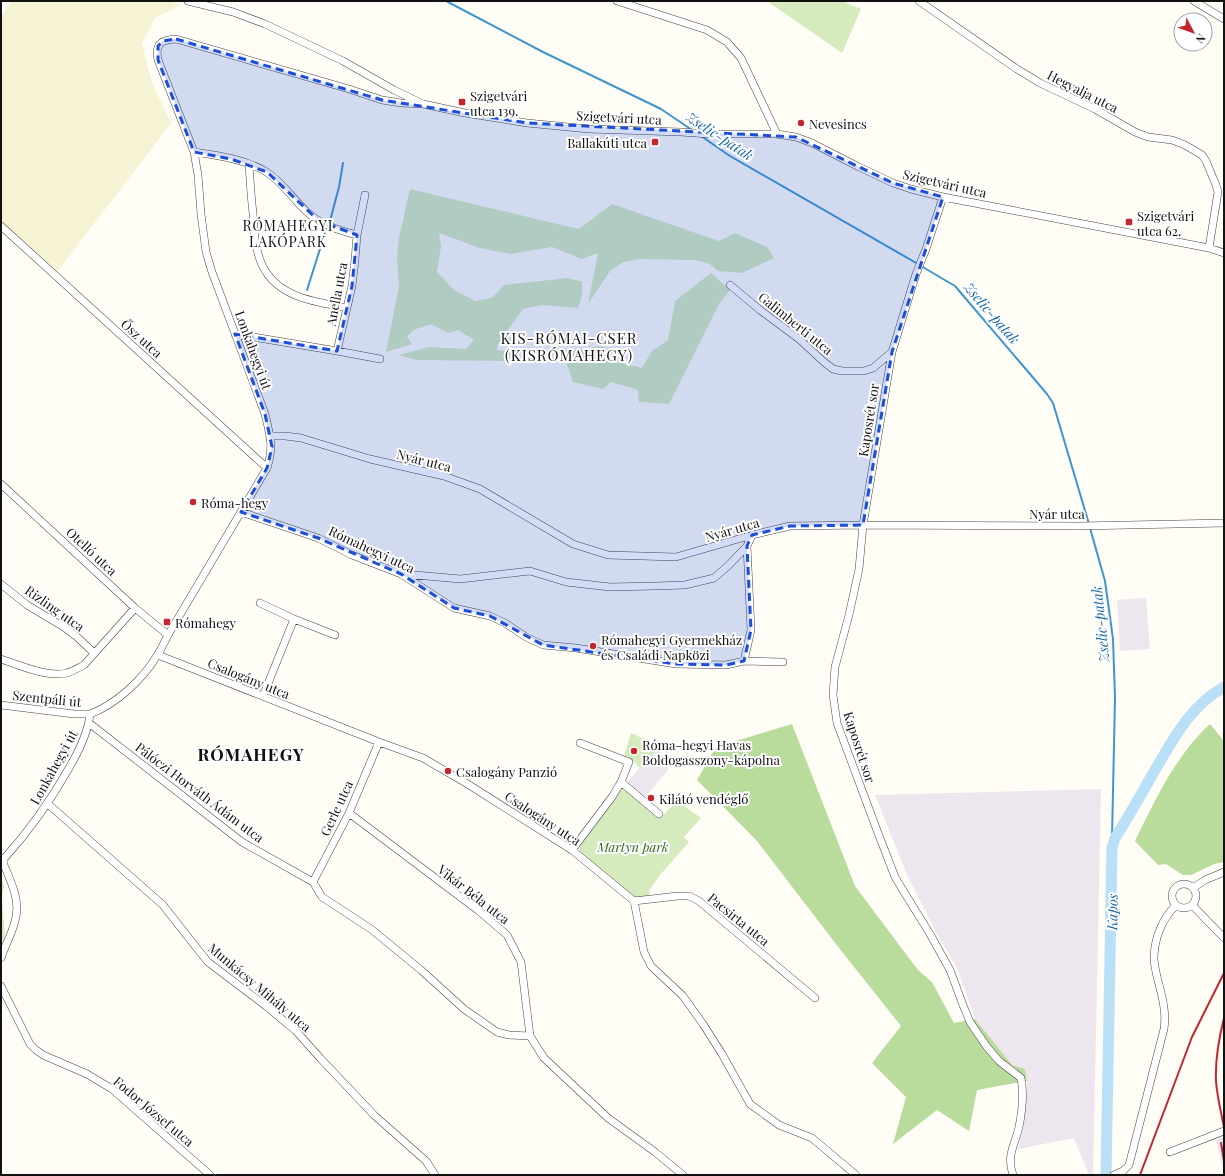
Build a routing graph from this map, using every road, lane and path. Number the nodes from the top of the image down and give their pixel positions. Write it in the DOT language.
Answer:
graph roads {
  1 [pos="188,1"];
  2 [pos="617,1"];
  3 [pos="918,1"];
  4 [pos="1194,1"];
  5 [pos="1224,19"];
  6 [pos="422,104"];
  7 [pos="777,134"];
  8 [pos="194,152"];
  9 [pos="249,164"];
  10 [pos="365,195"];
  11 [pos="943,197"];
  12 [pos="1216,203"];
  13 [pos="1224,204"];
  14 [pos="1,226"];
  15 [pos="356,235"];
  16 [pos="1209,248"];
  17 [pos="1224,253"];
  18 [pos="730,285"];
  19 [pos="348,308"];
  20 [pos="235,334"];
  21 [pos="337,350"];
  22 [pos="892,352"];
  23 [pos="380,359"];
  24 [pos="271,436"];
  25 [pos="267,468"];
  26 [pos="1,484"];
  27 [pos="241,512"];
  28 [pos="1224,523"];
  29 [pos="863,525"];
  30 [pos="752,535"];
  31 [pos="747,546"];
  32 [pos="401,574"];
  33 [pos="1,584"];
  34 [pos="260,603"];
  35 [pos="136,608"];
  36 [pos="294,619"];
  37 [pos="168,634"];
  38 [pos="335,635"];
  39 [pos="94,653"];
  40 [pos="158,655"];
  41 [pos="1,659"];
  42 [pos="744,661"];
  43 [pos="783,662"];
  44 [pos="263,696"];
  45 [pos="1,705"];
  46 [pos="90,714"];
  47 [pos="89,723"];
  48 [pos="379,742"];
  49 [pos="580,743"];
  50 [pos="621,782"];
  51 [pos="48,804"];
  52 [pos="349,813"];
  53 [pos="659,814"];
  54 [pos="572,850"];
  55 [pos="1224,872"];
  56 [pos="313,882"];
  57 [pos="1194,888"];
  58 [pos="634,901"];
  59 [pos="1176,905"];
  60 [pos="1192,905"];
  61 [pos="1224,938"];
  62 [pos="1,958"];
  63 [pos="1,986"];
  64 [pos="815,998"];
  65 [pos="530,1036"];
  66 [pos="1224,1131"];
  67 [pos="1170,1152"];
  68 [pos="1116,1174"];
  69 [pos="210,1175"];
  70 [pos="435,1175"];
  71 [pos="682,1175"];
  72 [pos="856,1175"];
  73 [pos="1013,1175"];
  1 -- 6 [label="street, Szigetvári utca"];
  2 -- 7 [label="street"];
  3 -- 12 [label="street, Hegyalja utca"];
  4 -- 5 [label="street"];
  6 -- 7 [label="street, Szigetvári utca"];
  6 -- 8 [label="street, Lonkahegyi út"];
  7 -- 11 [label="street, Szigetvári utca"];
  8 -- 9 [label="street"];
  8 -- 20 [label="street, Lonkahegyi út"];
  9 -- 15 [label="street"];
  9 -- 19 [label="street"];
  10 -- 15 [label="street, Anella utca"];
  11 -- 16 [label="street, Szigetvári utca"];
  11 -- 22 [label="street, Kaposrét sor"];
  12 -- 13 [label="street"];
  12 -- 16 [label="street, Hegyalja utca"];
  14 -- 25 [label="street, Ősz utca"];
  15 -- 19 [label="street, Anella utca"];
  16 -- 17 [label="street, Szigetvári utca"];
  18 -- 22 [label="street, Galimberti utca"];
  19 -- 21 [label="street, Anella utca"];
  20 -- 21 [label="street"];
  20 -- 24 [label="street, Lonkahegyi út"];
  21 -- 23 [label="street"];
  22 -- 29 [label="street, Kaposrét sor"];
  24 -- 25 [label="street, Lonkahegyi út"];
  24 -- 30 [label="street, Nyár utca"];
  25 -- 27 [label="street, Lonkahegyi út"];
  26 -- 35 [label="street, Otelló utca"];
  27 -- 32 [label="street, Rómahegyi utca"];
  27 -- 37 [label="street, Lonkahegyi út"];
  28 -- 29 [label="street, Nyár utca"];
  29 -- 30 [label="street, Nyár utca"];
  29 -- 73 [label="street, Kaposrét sor"];
  30 -- 31 [label="street"];
  31 -- 32 [label="street"];
  31 -- 42 [label="street"];
  32 -- 42 [label="street, Rómahegyi utca"];
  33 -- 39 [label="street, Rizling utca"];
  34 -- 36 [label="street"];
  35 -- 37 [label="street, Otelló utca"];
  35 -- 39 [label="street"];
  36 -- 38 [label="street"];
  36 -- 44 [label="street"];
  37 -- 40 [label="street, Lonkahegyi út"];
  39 -- 41 [label="street"];
  40 -- 44 [label="street, Csalogány utca"];
  40 -- 46 [label="street, Lonkahegyi út"];
  42 -- 43 [label="street, Rómahegyi utca"];
  44 -- 48 [label="street, Csalogány utca"];
  45 -- 46 [label="street, Szentpáli út"];
  46 -- 47 [label="street, Lonkahegyi út"];
  47 -- 51 [label="street, Lonkahegyi út"];
  47 -- 56 [label="street, Pálóczi Horváth Ádám utca"];
  48 -- 52 [label="street, Gerle utca"];
  48 -- 54 [label="street, Csalogány utca"];
  49 -- 50 [label="street"];
  50 -- 53 [label="street"];
  50 -- 54 [label="street"];
  51 -- 62 [label="street, Lonkahegyi út"];
  51 -- 70 [label="street, Munkácsy Mihály utca"];
  52 -- 56 [label="street, Gerle utca"];
  52 -- 65 [label="street, Vikár Béla utca"];
  54 -- 58 [label="street, Csalogány utca"];
  55 -- 57 [label="street"];
  56 -- 65 [label="street, Pálóczi Horváth Ádám utca"];
  57 -- 59 [label="street"];
  57 -- 60 [label="street"];
  58 -- 64 [label="street, Pacsirta utca"];
  58 -- 72 [label="street"];
  59 -- 60 [label="street"];
  59 -- 68 [label="street"];
  60 -- 61 [label="street"];
  63 -- 69 [label="street, Fodor József utca"];
  65 -- 71 [label="street, Vikár Béla utca"];
  66 -- 67 [label="street"];
}
